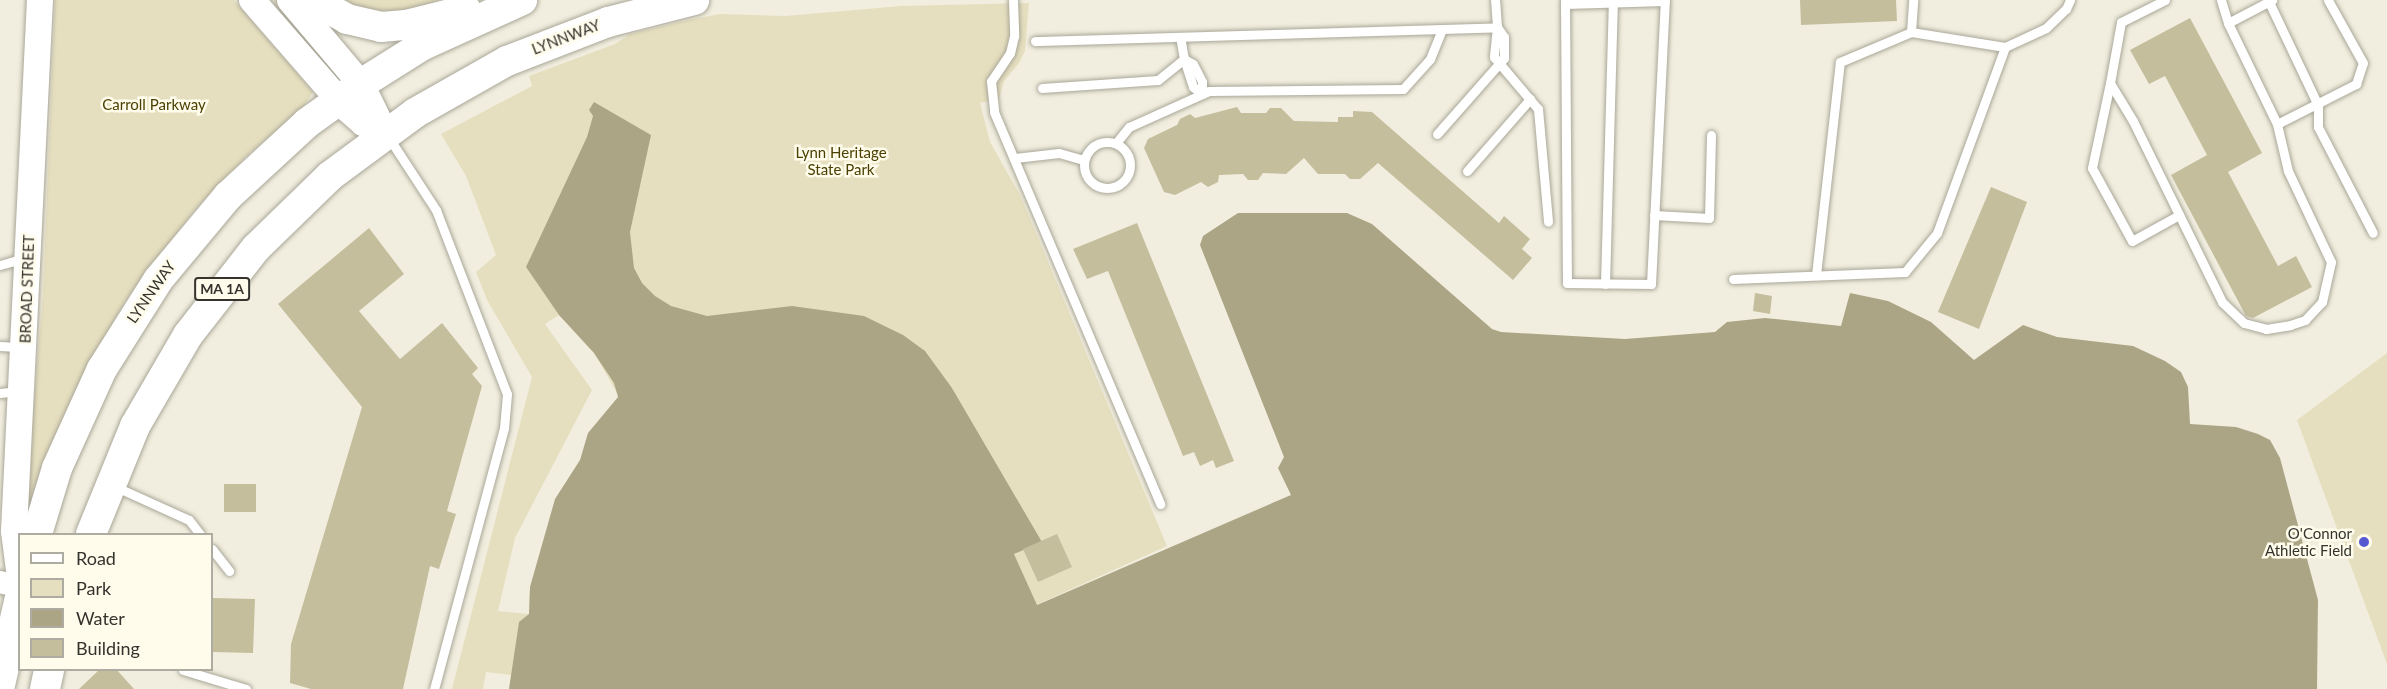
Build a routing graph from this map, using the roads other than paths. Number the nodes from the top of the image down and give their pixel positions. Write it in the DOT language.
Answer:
graph roads {
  1 [pos="40,0"];
  2 [pos="252,0"];
  3 [pos="290,0"];
  4 [pos="314,0"];
  5 [pos="503,0"];
  6 [pos="522,0"];
  7 [pos="694,0"];
  8 [pos="1012,0"];
  9 [pos="1495,0"];
  10 [pos="1665,0"];
  11 [pos="1913,0"];
  12 [pos="2070,0"];
  13 [pos="2165,0"];
  14 [pos="2221,0"];
  15 [pos="2328,0"];
  16 [pos="2270,1"];
  17 [pos="1565,2"];
  18 [pos="1613,2"];
  19 [pos="2228,23"];
  20 [pos="1497,27"];
  21 [pos="1442,29"];
  22 [pos="1911,32"];
  23 [pos="1180,37"];
  24 [pos="1035,41"];
  25 [pos="2005,47"];
  26 [pos="1184,59"];
  27 [pos="1499,63"];
  28 [pos="2110,83"];
  29 [pos="1042,88"];
  30 [pos="349,91"];
  31 [pos="1202,94"];
  32 [pos="1530,99"];
  33 [pos="2318,105"];
  34 [pos="2277,124"];
  35 [pos="385,133"];
  36 [pos="1437,134"];
  37 [pos="1711,135"];
  38 [pos="1116,143"];
  39 [pos="1015,158"];
  40 [pos="1084,160"];
  41 [pos="1467,171"];
  42 [pos="1654,215"];
  43 [pos="2179,215"];
  44 [pos="1548,222"];
  45 [pos="2373,233"];
  46 [pos="29,255"];
  47 [pos="0,265"];
  48 [pos="1816,275"];
  49 [pos="1733,279"];
  50 [pos="1605,284"];
  51 [pos="12,347"];
  52 [pos="11,392"];
  53 [pos="109,484"];
  54 [pos="1160,504"];
  55 [pos="37,533"];
  56 [pos="91,533"];
  57 [pos="199,533"];
  58 [pos="213,550"];
  59 [pos="18,562"];
  60 [pos="229,571"];
  61 [pos="0,582"];
  62 [pos="18,586"];
  63 [pos="18,606"];
  64 [pos="189,671"];
  65 [pos="0,685"];
  66 [pos="246,689"];
  67 [pos="434,689"];
  1 -- 46 [label="main road, BROAD STREET"];
  2 -- 30 [label="main road"];
  3 -- 30 [label="main road"];
  4 -- 5 [label="highway"];
  6 -- 30 [label="highway, LYNNWAY"];
  7 -- 35 [label="highway, LYNNWAY"];
  8 -- 39 [label="lane"];
  9 -- 20 [label="lane"];
  10 -- 18 [label="lane"];
  10 -- 42 [label="lane"];
  11 -- 22 [label="lane"];
  12 -- 25 [label="lane"];
  13 -- 28 [label="lane"];
  14 -- 19 [label="lane"];
  15 -- 33 [label="lane"];
  16 -- 19 [label="lane"];
  16 -- 33 [label="lane"];
  17 -- 18 [label="lane"];
  17 -- 50 [label="lane"];
  18 -- 50 [label="lane"];
  19 -- 34 [label="lane"];
  20 -- 21 [label="lane"];
  20 -- 27 [label="lane"];
  21 -- 23 [label="lane"];
  21 -- 31 [label="lane"];
  22 -- 25 [label="lane"];
  22 -- 48 [label="lane"];
  23 -- 24 [label="lane"];
  23 -- 26 [label="lane"];
  25 -- 48 [label="lane"];
  26 -- 29 [label="lane"];
  26 -- 31 [label="lane"];
  27 -- 32 [label="lane"];
  27 -- 36 [label="lane"];
  28 -- 43 [label="lane"];
  28 -- 43 [label="lane"];
  30 -- 35 [label="main road"];
  30 -- 55 [label="highway, LYNNWAY"];
  31 -- 38 [label="lane"];
  32 -- 41 [label="lane"];
  32 -- 44 [label="lane"];
  33 -- 34 [label="lane"];
  33 -- 45 [label="lane"];
  34 -- 43 [label="lane"];
  35 -- 53 [label="highway, LYNNWAY / MA 1A"];
  35 -- 67 [label="lane"];
  37 -- 42 [label="lane"];
  38 -- 40 [label="lane"];
  38 -- 40 [label="lane"];
  39 -- 40 [label="lane"];
  39 -- 54 [label="lane"];
  42 -- 50 [label="lane"];
  46 -- 47 [label="lane"];
  46 -- 51 [label="main road, BROAD STREET"];
  48 -- 49 [label="lane"];
  51 -- 52 [label="main road, BROAD STREET"];
  52 -- 59 [label="main road, BROAD STREET"];
  53 -- 56 [label="highway, LYNNWAY / MA 1A"];
  53 -- 57 [label="lane"];
  58 -- 60 [label="lane"];
  61 -- 62 [label="street"];
  63 -- 65 [label="highway"];
  64 -- 66 [label="lane"];
}
